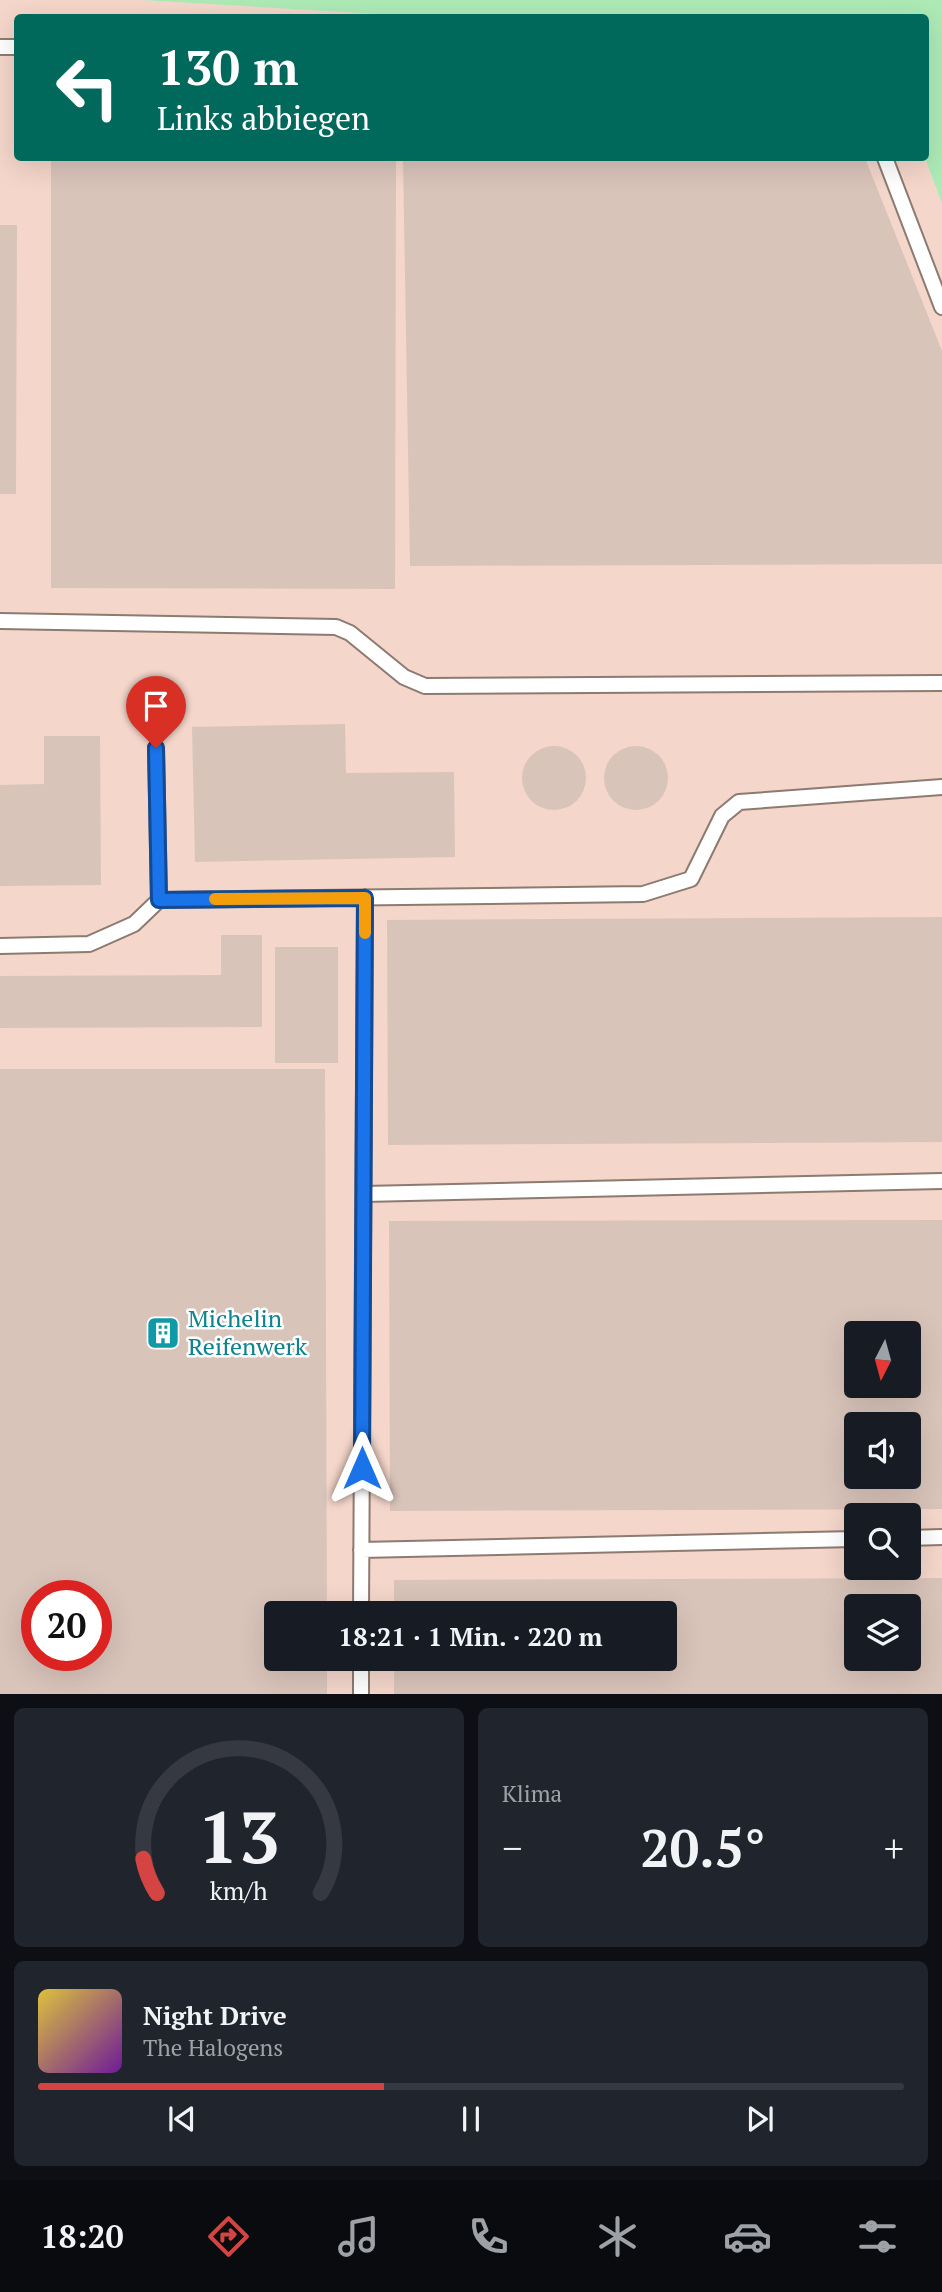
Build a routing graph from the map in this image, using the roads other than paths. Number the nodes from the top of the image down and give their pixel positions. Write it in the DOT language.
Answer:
graph roads {
  1 [pos="886,161"];
  2 [pos="942,307"];
  3 [pos="0,621"];
  4 [pos="942,683"];
  5 [pos="156,748"];
  6 [pos="942,788"];
  7 [pos="365,898"];
  8 [pos="159,900"];
  9 [pos="0,946"];
  10 [pos="942,1181"];
  11 [pos="365,1194"];
  12 [pos="942,1537"];
  13 [pos="921,1538"];
  14 [pos="844,1539"];
  15 [pos="361,1550"];
  16 [pos="361,1601"];
  17 [pos="361,1671"];
  18 [pos="362,1693"];
  1 -- 2 [label="lane"];
  3 -- 4 [label="lane"];
  5 -- 8 [label="lane"];
  6 -- 7 [label="lane"];
  7 -- 8 [label="lane"];
  7 -- 11 [label="lane"];
  8 -- 9 [label="lane"];
  10 -- 11 [label="lane"];
  11 -- 15 [label="lane"];
  12 -- 13 [label="lane"];
  14 -- 15 [label="lane"];
  15 -- 16 [label="lane"];
  17 -- 18 [label="lane"];
}
